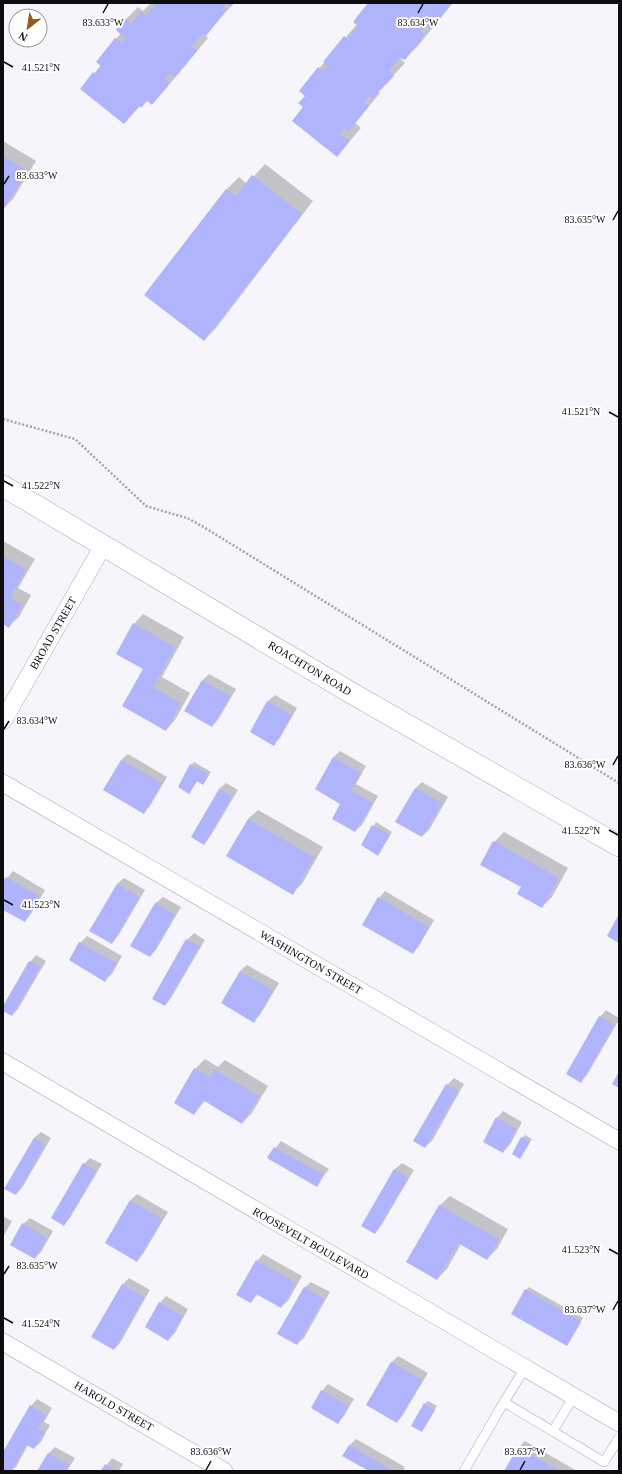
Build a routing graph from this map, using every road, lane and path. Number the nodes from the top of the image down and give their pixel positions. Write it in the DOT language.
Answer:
graph roads {
  1 [pos="3,419"];
  2 [pos="3,486"];
  3 [pos="103,546"];
  4 [pos="3,721"];
  5 [pos="3,783"];
  6 [pos="619,783"];
  7 [pos="619,846"];
  8 [pos="3,1062"];
  9 [pos="619,1141"];
  10 [pos="3,1342"];
  11 [pos="525,1368"];
  12 [pos="574,1396"];
  13 [pos="504,1402"];
  14 [pos="619,1423"];
  15 [pos="553,1431"];
  16 [pos="619,1438"];
  17 [pos="224,1471"];
  18 [pos="464,1471"];
  1 -- 6 [label="path"];
  2 -- 3 [label="street, ROACHTON ROAD"];
  3 -- 4 [label="street, BROAD STREET"];
  3 -- 7 [label="street, ROACHTON ROAD"];
  5 -- 9 [label="street, WASHINGTON STREET"];
  8 -- 11 [label="street, ROOSEVELT BOULEVARD"];
  10 -- 17 [label="street, HAROLD STREET"];
  11 -- 12 [label="street, ROOSEVELT BOULEVARD"];
  11 -- 13 [label="lane"];
  12 -- 14 [label="street, ROOSEVELT BOULEVARD"];
  12 -- 15 [label="lane"];
  13 -- 15 [label="lane"];
  13 -- 18 [label="lane"];
  15 -- 16 [label="lane"];
}
